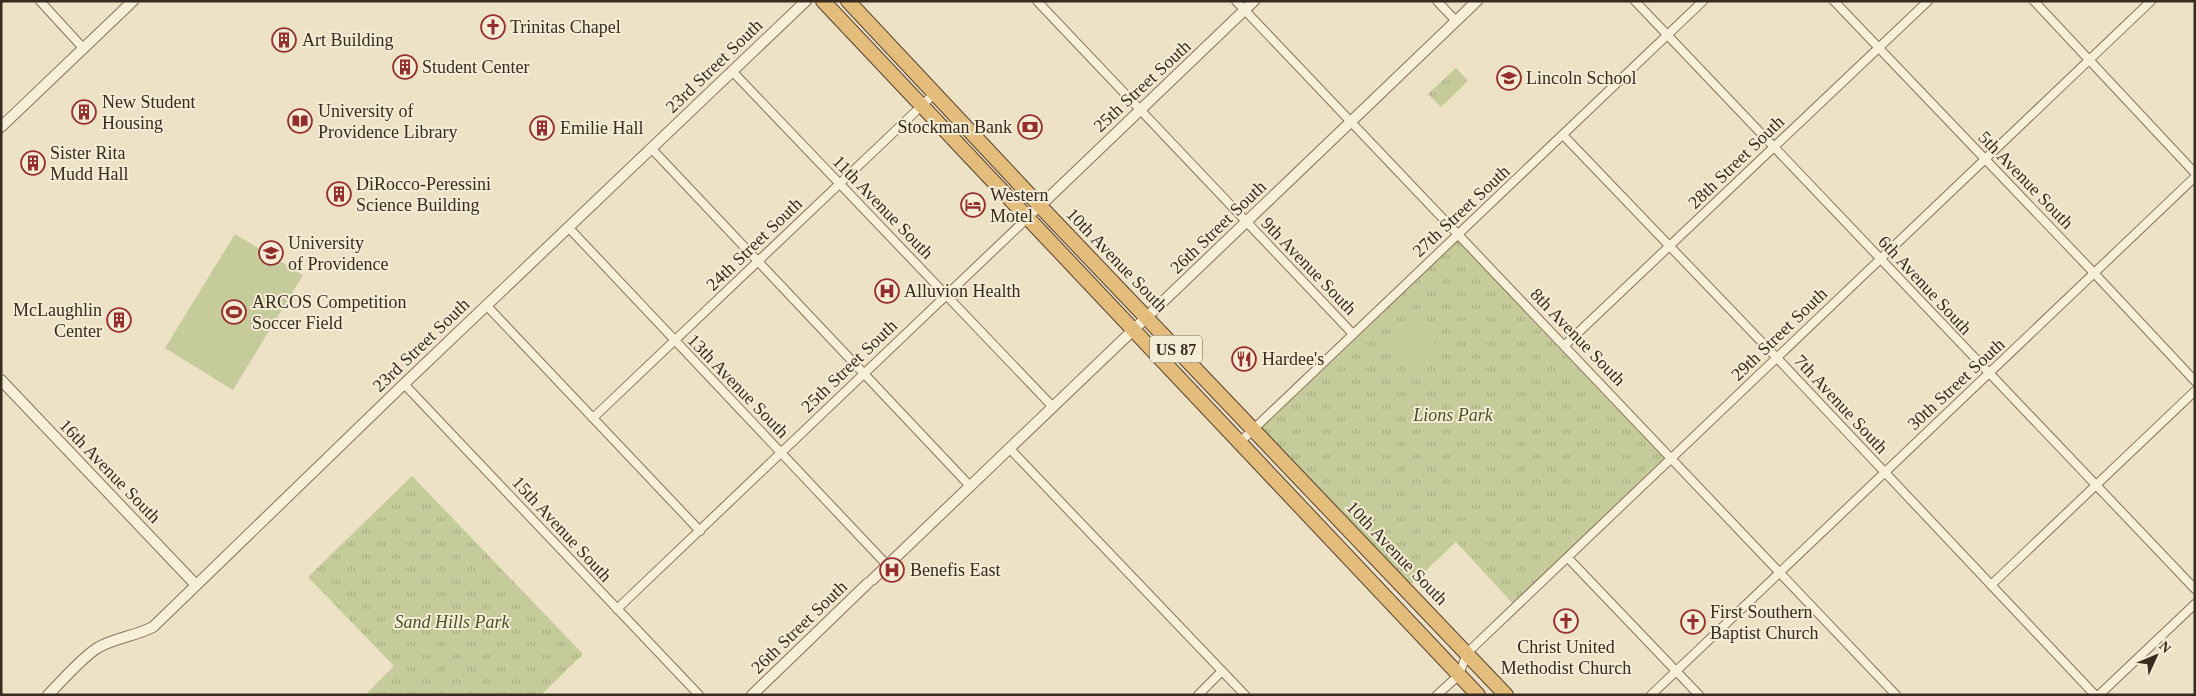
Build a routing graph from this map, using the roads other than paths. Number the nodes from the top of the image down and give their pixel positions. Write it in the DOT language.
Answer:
graph roads {
  1 [pos="40,1"];
  2 [pos="134,1"];
  3 [pos="806,1"];
  4 [pos="823,1"];
  5 [pos="848,1"];
  6 [pos="1037,1"];
  7 [pos="1236,1"];
  8 [pos="1254,1"];
  9 [pos="1437,1"];
  10 [pos="1477,1"];
  11 [pos="1635,1"];
  12 [pos="1703,1"];
  13 [pos="1834,1"];
  14 [pos="1928,1"];
  15 [pos="2034,1"];
  16 [pos="2152,1"];
  17 [pos="1244,10"];
  18 [pos="1456,22"];
  19 [pos="1668,35"];
  20 [pos="84,48"];
  21 [pos="1879,48"];
  22 [pos="2090,60"];
  23 [pos="732,71"];
  24 [pos="935,93"];
  25 [pos="922,105"];
  26 [pos="1140,110"];
  27 [pos="1351,122"];
  28 [pos="1,127"];
  29 [pos="1563,135"];
  30 [pos="1774,147"];
  31 [pos="651,148"];
  32 [pos="1986,159"];
  33 [pos="2195,173"];
  34 [pos="2195,178"];
  35 [pos="840,183"];
  36 [pos="1040,206"];
  37 [pos="1028,219"];
  38 [pos="1246,221"];
  39 [pos="568,227"];
  40 [pos="1458,234"];
  41 [pos="1669,247"];
  42 [pos="1881,260"];
  43 [pos="758,261"];
  44 [pos="2094,273"];
  45 [pos="947,295"];
  46 [pos="486,305"];
  47 [pos="1147,318"];
  48 [pos="1133,331"];
  49 [pos="1353,334"];
  50 [pos="674,340"];
  51 [pos="1566,346"];
  52 [pos="1777,358"];
  53 [pos="1988,373"];
  54 [pos="863,374"];
  55 [pos="1,380"];
  56 [pos="2195,381"];
  57 [pos="404,384"];
  58 [pos="2195,391"];
  59 [pos="1053,407"];
  60 [pos="593,418"];
  61 [pos="1252,429"];
  62 [pos="1240,442"];
  63 [pos="1010,449"];
  64 [pos="782,453"];
  65 [pos="1672,458"];
  66 [pos="1884,472"];
  67 [pos="970,486"];
  68 [pos="2096,486"];
  69 [pos="700,531"];
  70 [pos="1568,558"];
  71 [pos="887,565"];
  72 [pos="1780,572"];
  73 [pos="196,585"];
  74 [pos="1991,585"];
  75 [pos="2195,589"];
  76 [pos="2195,604"];
  77 [pos="617,609"];
  78 [pos="1467,653"];
  79 [pos="1222,671"];
  80 [pos="1676,671"];
  81 [pos="1459,675"];
  82 [pos="48,695"];
  83 [pos="699,695"];
  84 [pos="752,695"];
  85 [pos="1198,695"];
  86 [pos="1245,695"];
  87 [pos="1437,695"];
  88 [pos="1478,695"];
  89 [pos="1506,695"];
  90 [pos="1651,695"];
  91 [pos="1699,695"];
  92 [pos="1896,695"];
  93 [pos="2095,695"];
  94 [pos="2099,695"];
  1 -- 20 [label="street"];
  2 -- 20 [label="street"];
  3 -- 23 [label="street, 23rd Street South"];
  4 -- 25 [label="highway, 10th Avenue South / US 87"];
  5 -- 24 [label="highway, 10th Avenue South / US 87"];
  6 -- 26 [label="street, 9th Avenue South"];
  7 -- 17 [label="street, 8th Avenue South"];
  8 -- 17 [label="street, 25th Street South"];
  9 -- 18 [label="street"];
  10 -- 18 [label="street, 26th Street South"];
  11 -- 19 [label="street, 6th Avenue South"];
  12 -- 19 [label="street, 27th Street South"];
  13 -- 21 [label="street, 5th Avenue South"];
  14 -- 21 [label="street, 28th Street South"];
  15 -- 22 [label="street"];
  16 -- 22 [label="street, 29th Street South"];
  17 -- 26 [label="street, 25th Street South"];
  17 -- 27 [label="street, 8th Avenue South"];
  18 -- 27 [label="street, 26th Street South"];
  19 -- 29 [label="street, 27th Street South"];
  19 -- 30 [label="street, 6th Avenue South"];
  20 -- 28 [label="street"];
  21 -- 30 [label="street, 28th Street South"];
  21 -- 32 [label="street, 5th Avenue South"];
  22 -- 32 [label="street, 29th Street South"];
  22 -- 33 [label="street"];
  23 -- 31 [label="street, 23rd Street South"];
  23 -- 35 [label="street, 11th Avenue South"];
  24 -- 25 [label="street, 24th Street South"];
  24 -- 36 [label="highway, 10th Avenue South / US 87"];
  25 -- 35 [label="street, 24th Street South"];
  25 -- 37 [label="highway, 10th Avenue South / US 87"];
  26 -- 36 [label="street, 25th Street South"];
  26 -- 38 [label="street, 9th Avenue South"];
  27 -- 38 [label="street, 26th Street South"];
  27 -- 40 [label="street, 8th Avenue South"];
  29 -- 40 [label="street, 27th Street South"];
  29 -- 41 [label="street, 7th Avenue South"];
  30 -- 41 [label="street, 28th Street South"];
  30 -- 42 [label="street, 6th Avenue South"];
  31 -- 39 [label="street, 23rd Street South"];
  31 -- 43 [label="street"];
  32 -- 42 [label="street, 29th Street South"];
  32 -- 44 [label="street, 5th Avenue South"];
  34 -- 44 [label="street, 30th Street South"];
  35 -- 43 [label="street, 24th Street South"];
  35 -- 45 [label="street, 11th Avenue South"];
  36 -- 37 [label="street, 25th Street South"];
  36 -- 47 [label="highway, 10th Avenue South / US 87"];
  37 -- 45 [label="street, 25th Street South"];
  37 -- 48 [label="highway, 10th Avenue South / US 87"];
  38 -- 47 [label="street, 26th Street South"];
  38 -- 49 [label="street, 9th Avenue South"];
  39 -- 46 [label="street, 23rd Street South"];
  39 -- 50 [label="street, 13th Avenue South"];
  40 -- 49 [label="street, 27th Street South"];
  40 -- 51 [label="street, 8th Avenue South"];
  41 -- 51 [label="street, 28th Street South"];
  41 -- 52 [label="street, 7th Avenue South"];
  42 -- 52 [label="street, 29th Street South"];
  42 -- 53 [label="street, 6th Avenue South"];
  43 -- 50 [label="street, 24th Street South"];
  43 -- 54 [label="street"];
  44 -- 53 [label="street, 30th Street South"];
  44 -- 56 [label="street, 5th Avenue South"];
  45 -- 54 [label="street, 25th Street South"];
  45 -- 59 [label="street, 11th Avenue South"];
  46 -- 57 [label="street, 23rd Street South"];
  46 -- 60 [label="street"];
  47 -- 48 [label="street, 26th Street South"];
  47 -- 61 [label="highway, 10th Avenue South / US 87"];
  48 -- 59 [label="street, 26th Street South"];
  48 -- 62 [label="highway, 10th Avenue South / US 87"];
  49 -- 61 [label="street, 27th Street South"];
  50 -- 60 [label="street, 24th Street South"];
  50 -- 64 [label="street, 13th Avenue South"];
  51 -- 65 [label="street, 8th Avenue South"];
  52 -- 65 [label="street, 29th Street South"];
  52 -- 66 [label="street, 7th Avenue South"];
  53 -- 66 [label="street, 30th Street South"];
  53 -- 68 [label="street, 6th Avenue South"];
  54 -- 64 [label="street, 25th Street South"];
  54 -- 67 [label="street"];
  55 -- 73 [label="street, 16th Avenue South"];
  57 -- 73 [label="street, 23rd Street South"];
  57 -- 77 [label="street, 15th Avenue South"];
  58 -- 68 [label="street"];
  59 -- 63 [label="street, 26th Street South"];
  60 -- 69 [label="street"];
  61 -- 62 [label="street, 27th Street South"];
  61 -- 78 [label="highway, 10th Avenue South / US 87"];
  62 -- 81 [label="highway, 10th Avenue South / US 87"];
  63 -- 67 [label="street, 26th Street South"];
  63 -- 79 [label="street"];
  64 -- 69 [label="street, 25th Street South"];
  64 -- 71 [label="street, 13th Avenue South"];
  65 -- 70 [label="street, 29th Street South"];
  65 -- 72 [label="street, 8th Avenue South"];
  66 -- 72 [label="street, 30th Street South"];
  66 -- 74 [label="street, 7th Avenue South"];
  67 -- 71 [label="street, 26th Street South"];
  68 -- 74 [label="street"];
  68 -- 75 [label="street, 6th Avenue South"];
  69 -- 77 [label="street, 25th Street South"];
  70 -- 78 [label="street, 29th Street South"];
  70 -- 80 [label="street"];
  71 -- 84 [label="street, 26th Street South"];
  72 -- 80 [label="street, 30th Street South"];
  72 -- 92 [label="street, 8th Avenue South"];
  73 -- 82 [label="street, 23rd Street South"];
  74 -- 93 [label="street, 7th Avenue South"];
  76 -- 94 [label="street"];
  77 -- 83 [label="street, 15th Avenue South"];
  78 -- 81 [label="street, 29th Street South"];
  78 -- 89 [label="highway, 10th Avenue South / US 87"];
  79 -- 85 [label="street"];
  79 -- 86 [label="street"];
  80 -- 90 [label="street, 30th Street South"];
  80 -- 91 [label="street"];
  81 -- 87 [label="street, 29th Street South"];
  81 -- 88 [label="highway, 10th Avenue South / US 87"];
}
